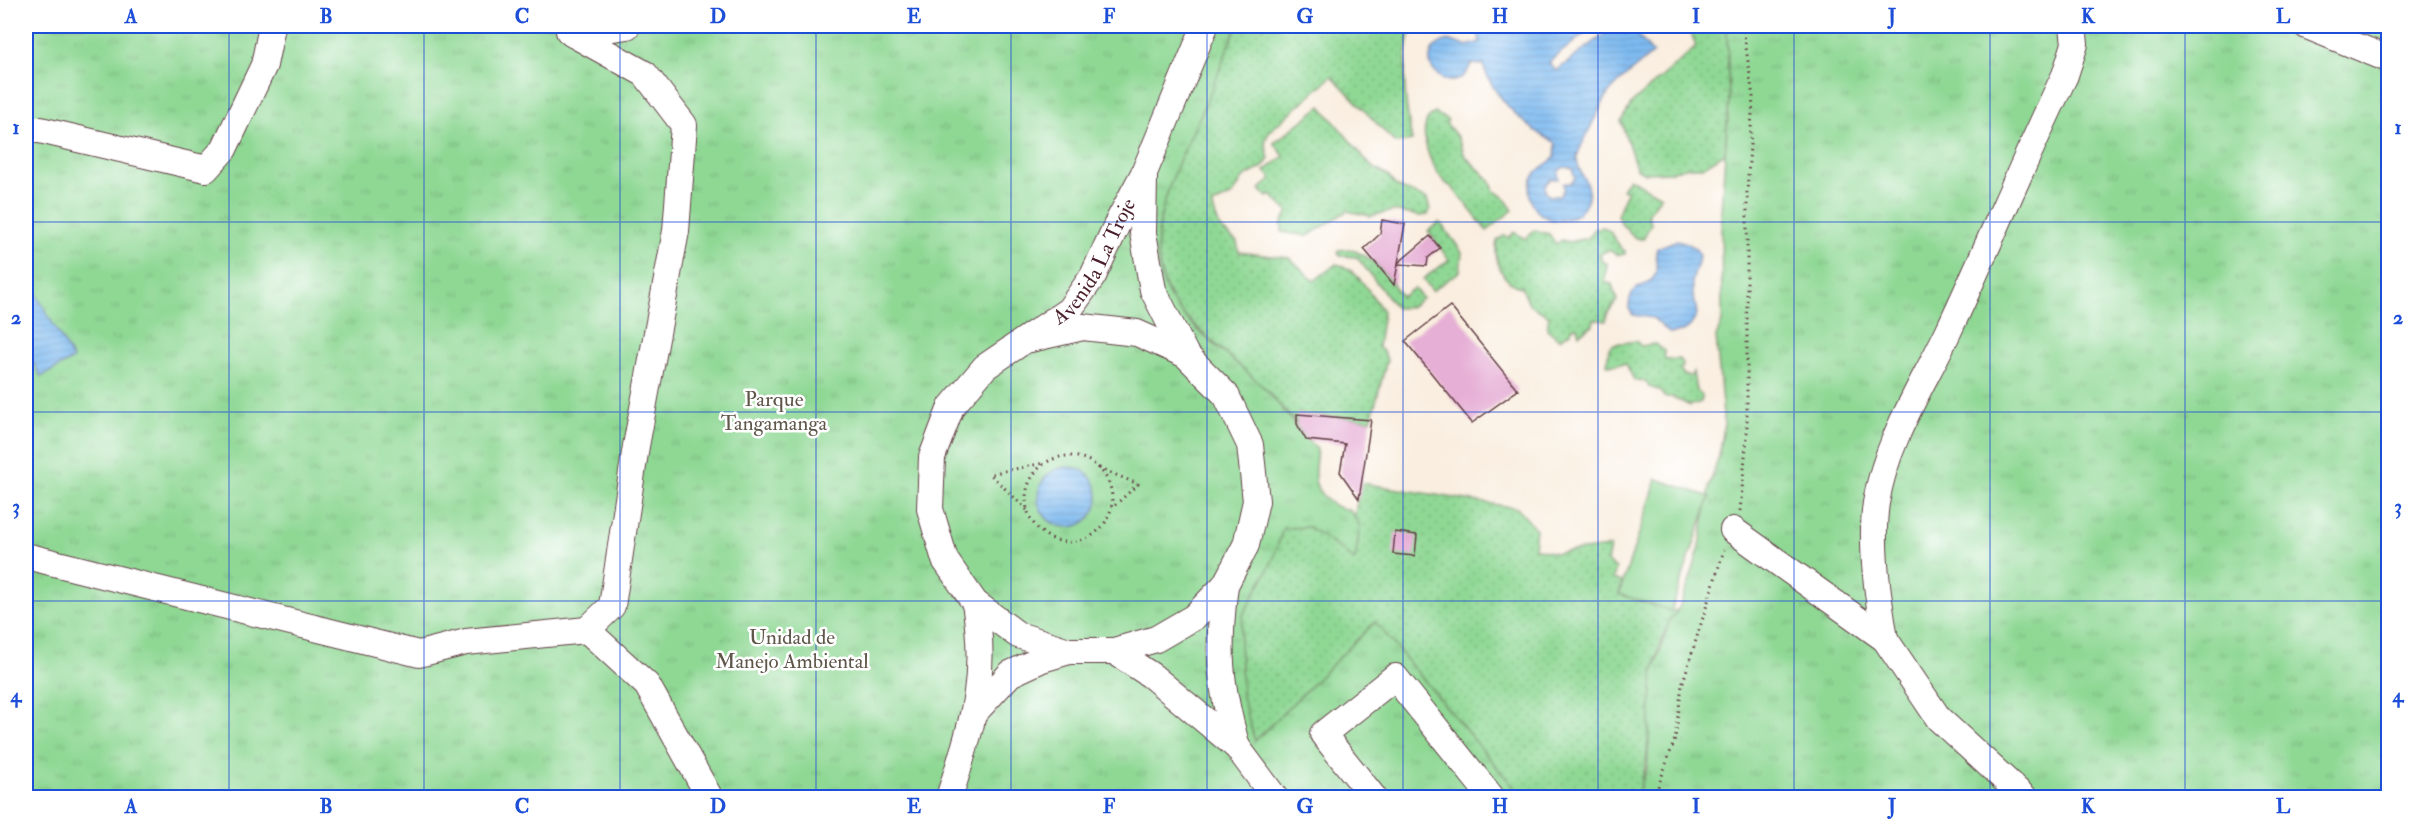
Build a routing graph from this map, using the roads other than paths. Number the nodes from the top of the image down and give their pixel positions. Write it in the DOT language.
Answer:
graph roads {
  1 [pos="272,26"];
  2 [pos="627,26"];
  3 [pos="1205,26"];
  4 [pos="2073,26"];
  5 [pos="2307,26"];
  6 [pos="567,30"];
  7 [pos="2388,59"];
  8 [pos="26,130"];
  9 [pos="1144,173"];
  10 [pos="1030,339"];
  11 [pos="1186,355"];
  12 [pos="1733,530"];
  13 [pos="26,556"];
  14 [pos="1225,585"];
  15 [pos="975,603"];
  16 [pos="587,630"];
  17 [pos="1885,639"];
  18 [pos="1069,651"];
  19 [pos="1114,651"];
  20 [pos="976,711"];
  21 [pos="1237,747"];
  22 [pos="710,798"];
  23 [pos="949,798"];
  24 [pos="1275,798"];
  25 [pos="1374,798"];
  26 [pos="1492,798"];
  27 [pos="2025,798"];
  1 -- 8 [label="street"];
  2 -- 6 [label="street"];
  3 -- 9 [label="street, Avenida La Troje"];
  4 -- 17 [label="street"];
  5 -- 7 [label="street"];
  6 -- 16 [label="street"];
  9 -- 10 [label="street, Avenida La Troje"];
  9 -- 11 [label="street, Avenida La Troje"];
  10 -- 11 [label="street"];
  10 -- 15 [label="street"];
  11 -- 14 [label="street"];
  12 -- 17 [label="street"];
  13 -- 16 [label="street"];
  14 -- 19 [label="street"];
  14 -- 21 [label="street"];
  15 -- 18 [label="street"];
  15 -- 20 [label="street"];
  16 -- 22 [label="street"];
  17 -- 27 [label="street"];
  18 -- 19 [label="street"];
  18 -- 20 [label="street"];
  19 -- 21 [label="street"];
  20 -- 23 [label="street"];
  21 -- 24 [label="street"];
  25 -- 26 [label="street"];
}
